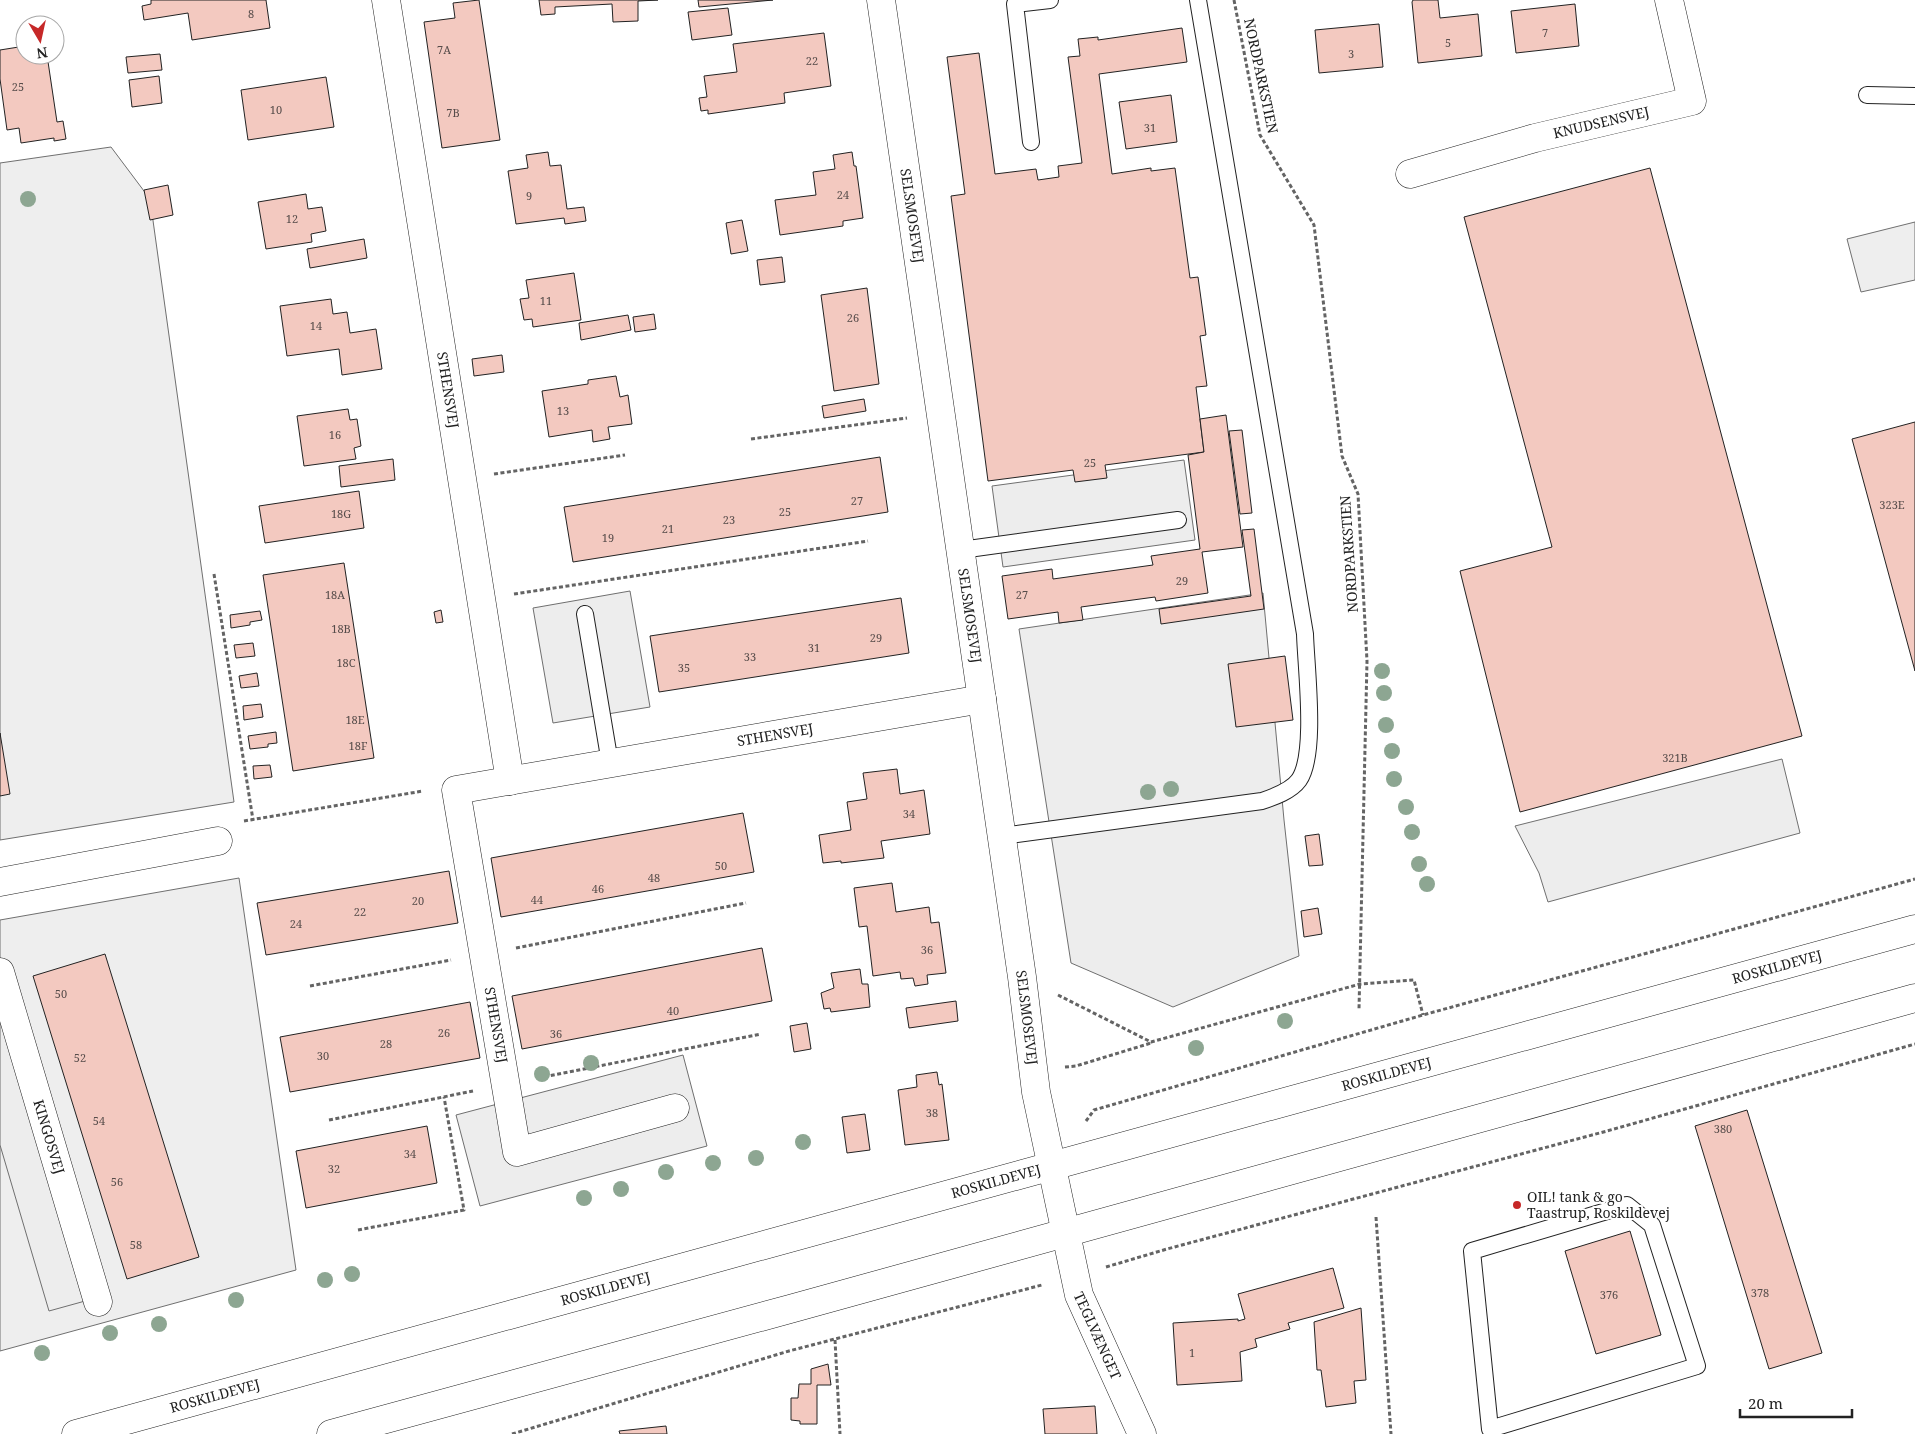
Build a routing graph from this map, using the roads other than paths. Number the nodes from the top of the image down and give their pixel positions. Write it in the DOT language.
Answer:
graph roads {
  1 [pos="386,0"];
  2 [pos="881,0"];
  3 [pos="1050,0"];
  4 [pos="1198,0"];
  5 [pos="1669,0"];
  6 [pos="1866,95"];
  7 [pos="1915,96"];
  8 [pos="1031,142"];
  9 [pos="1410,174"];
  10 [pos="1178,520"];
  11 [pos="961,550"];
  12 [pos="585,614"];
  13 [pos="982,700"];
  14 [pos="610,764"];
  15 [pos="510,781"];
  16 [pos="1002,836"];
  17 [pos="218,841"];
  18 [pos="0,882"];
  19 [pos="1915,929"];
  20 [pos="0,972"];
  21 [pos="1915,998"];
  22 [pos="675,1108"];
  23 [pos="1052,1166"];
  24 [pos="1627,1205"];
  25 [pos="1066,1232"];
  26 [pos="98,1302"];
  27 [pos="76,1434"];
  28 [pos="331,1434"];
  29 [pos="1142,1434"];
  1 -- 15 [label="street, STHENSVEJ"];
  2 -- 11 [label="street, SELSMOSEVEJ"];
  3 -- 8 [label="lane"];
  4 -- 16 [label="lane"];
  5 -- 9 [label="street, KNUDSENSVEJ"];
  6 -- 7 [label="lane"];
  10 -- 11 [label="lane"];
  11 -- 13 [label="street, SELSMOSEVEJ"];
  12 -- 14 [label="lane"];
  13 -- 14 [label="street, STHENSVEJ"];
  13 -- 16 [label="street, SELSMOSEVEJ"];
  14 -- 15 [label="street, STHENSVEJ"];
  15 -- 22 [label="street, STHENSVEJ"];
  16 -- 23 [label="street, SELSMOSEVEJ"];
  17 -- 18 [label="street"];
  19 -- 23 [label="street, ROSKILDEVEJ"];
  20 -- 26 [label="street, KINGOSVEJ"];
  21 -- 25 [label="street"];
  23 -- 25 [label="street, SELSMOSEVEJ"];
  23 -- 27 [label="street, ROSKILDEVEJ"];
  24 -- 24 [label="lane"];
  25 -- 28 [label="street"];
  25 -- 29 [label="street, TEGLVÆNGET"];
}
